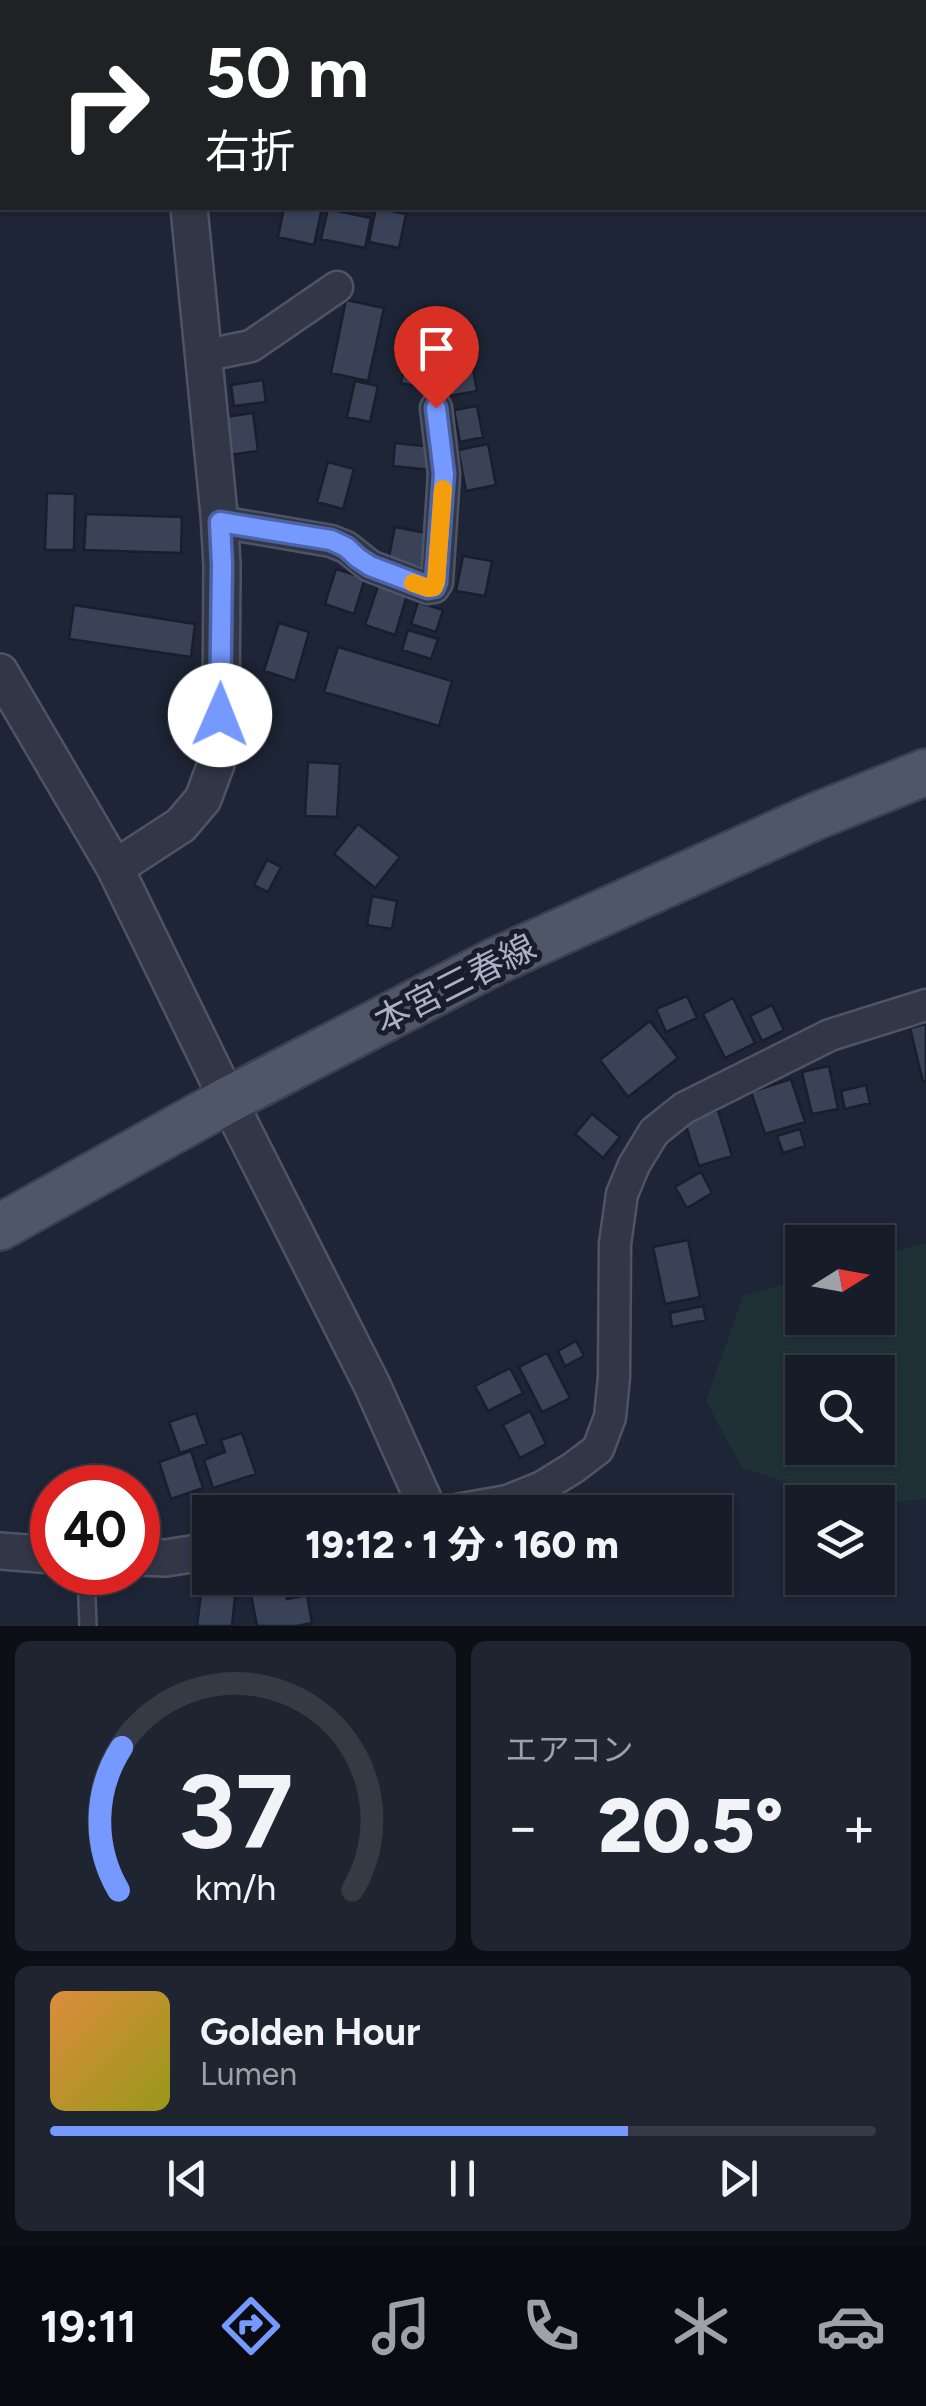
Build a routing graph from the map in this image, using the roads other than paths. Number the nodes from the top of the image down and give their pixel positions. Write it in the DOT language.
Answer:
graph roads {
  1 [pos="188,210"];
  2 [pos="337,287"];
  3 [pos="202,356"];
  4 [pos="436,408"];
  5 [pos="220,522"];
  6 [pos="0,672"];
  7 [pos="926,772"];
  8 [pos="115,868"];
  9 [pos="926,1005"];
  10 [pos="228,1100"];
  11 [pos="0,1227"];
  12 [pos="421,1495"];
  13 [pos="520,1495"];
  14 [pos="0,1551"];
  15 [pos="30,1553"];
  16 [pos="192,1554"];
  17 [pos="160,1558"];
  18 [pos="87,1595"];
  19 [pos="88,1626"];
  1 -- 3 [label="street"];
  2 -- 3 [label="street"];
  3 -- 5 [label="street"];
  4 -- 5 [label="street"];
  5 -- 8 [label="street"];
  6 -- 8 [label="street"];
  7 -- 10 [label="main road, 本宮三春線"];
  8 -- 10 [label="street"];
  9 -- 13 [label="street"];
  10 -- 11 [label="main road, 本宮三春線"];
  10 -- 12 [label="street"];
  14 -- 15 [label="street"];
  16 -- 17 [label="street"];
  18 -- 19 [label="lane"];
}
